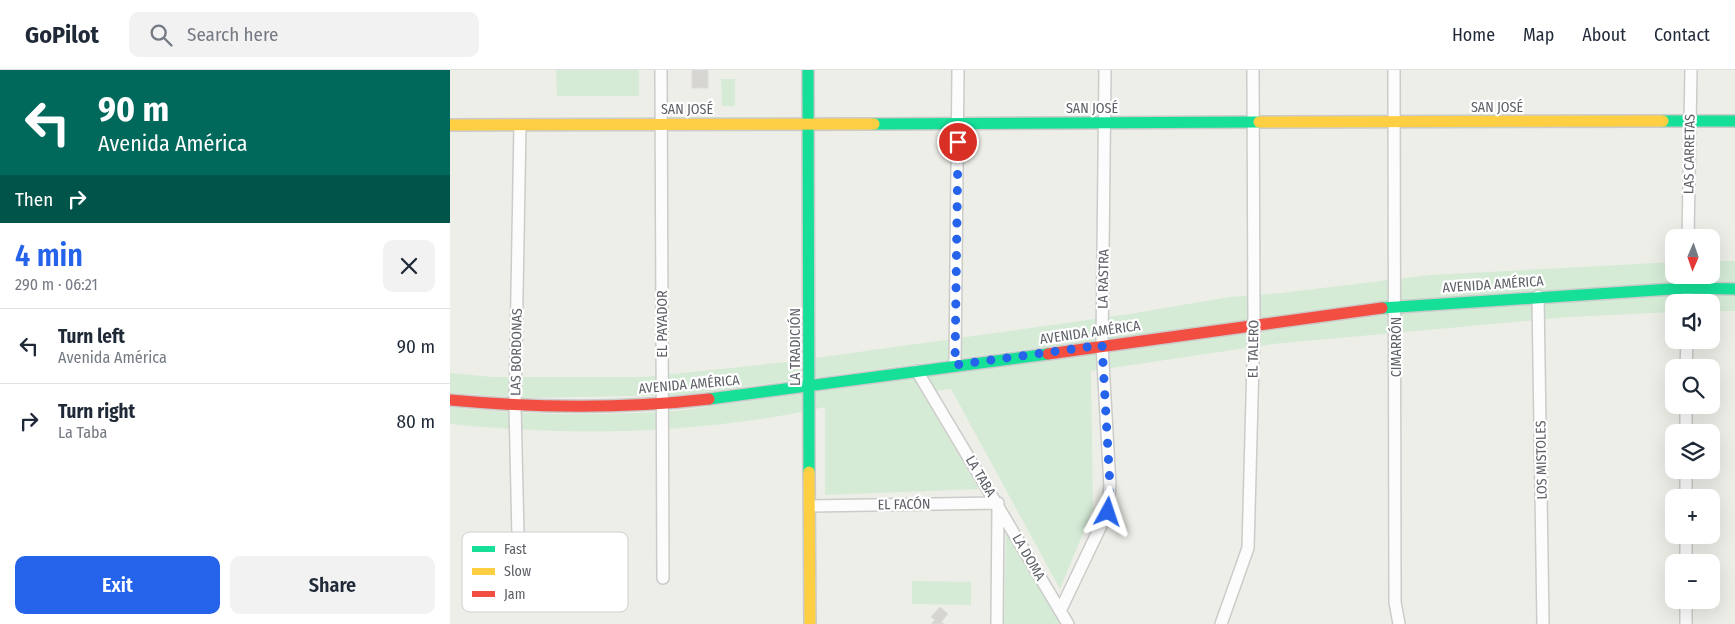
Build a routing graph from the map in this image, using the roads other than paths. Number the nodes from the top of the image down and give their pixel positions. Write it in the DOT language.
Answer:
graph roads {
  1 [pos="661,70"];
  2 [pos="808,70"];
  3 [pos="958,70"];
  4 [pos="1105,70"];
  5 [pos="1253,70"];
  6 [pos="1394,70"];
  7 [pos="1691,70"];
  8 [pos="1690,121"];
  9 [pos="1735,121"];
  10 [pos="1253,122"];
  11 [pos="1394,122"];
  12 [pos="958,123"];
  13 [pos="1105,123"];
  14 [pos="662,124"];
  15 [pos="808,124"];
  16 [pos="450,125"];
  17 [pos="520,125"];
  18 [pos="1688,229"];
  19 [pos="1687,284"];
  20 [pos="1687,288"];
  21 [pos="1735,289"];
  22 [pos="1687,294"];
  23 [pos="1538,296"];
  24 [pos="1396,306"];
  25 [pos="1254,324"];
  26 [pos="1102,345"];
  27 [pos="955,365"];
  28 [pos="918,371"];
  29 [pos="810,387"];
  30 [pos="450,400"];
  31 [pos="663,404"];
  32 [pos="515,406"];
  33 [pos="998,503"];
  34 [pos="810,506"];
  35 [pos="518,532"];
  36 [pos="663,578"];
  37 [pos="1686,609"];
  38 [pos="1060,611"];
  39 [pos="810,624"];
  40 [pos="997,624"];
  41 [pos="1068,624"];
  42 [pos="1221,624"];
  43 [pos="1399,624"];
  44 [pos="1543,624"];
  45 [pos="1686,624"];
  1 -- 14 [label="street, EL PAYADOR"];
  2 -- 15 [label="street, LA TRADICIÓN"];
  3 -- 12 [label="street"];
  4 -- 13 [label="street, LA RASTRA"];
  5 -- 10 [label="street, EL TALERO"];
  6 -- 11 [label="street, CIMARRÓN"];
  7 -- 8 [label="street, LAS CARRETAS"];
  8 -- 9 [label="street, SAN JOSÉ"];
  8 -- 11 [label="street, SAN JOSÉ"];
  8 -- 18 [label="street, LAS CARRETAS"];
  10 -- 11 [label="street, SAN JOSÉ"];
  10 -- 13 [label="street, SAN JOSÉ"];
  10 -- 25 [label="street, EL TALERO"];
  11 -- 24 [label="street, CIMARRÓN"];
  12 -- 13 [label="street, SAN JOSÉ"];
  12 -- 15 [label="street, SAN JOSÉ"];
  12 -- 27 [label="street"];
  13 -- 26 [label="street, LA RASTRA"];
  14 -- 15 [label="street, SAN JOSÉ"];
  14 -- 17 [label="street, SAN JOSÉ"];
  14 -- 31 [label="street, EL PAYADOR"];
  15 -- 29 [label="street, LA TRADICIÓN"];
  16 -- 17 [label="street, SAN JOSÉ"];
  17 -- 32 [label="street, LAS BORDONAS"];
  19 -- 20 [label="street"];
  20 -- 21 [label="street, AVENIDA AMÉRICA"];
  20 -- 22 [label="street"];
  20 -- 23 [label="street, AVENIDA AMÉRICA"];
  23 -- 24 [label="street, AVENIDA AMÉRICA"];
  23 -- 44 [label="street, LOS MISTOLES"];
  24 -- 25 [label="street, AVENIDA AMÉRICA"];
  24 -- 43 [label="street, CIMARRÓN"];
  25 -- 26 [label="street, AVENIDA AMÉRICA"];
  25 -- 42 [label="street, EL TALERO"];
  26 -- 27 [label="street, AVENIDA AMÉRICA"];
  26 -- 38 [label="street, LA RASTRA"];
  27 -- 28 [label="street, AVENIDA AMÉRICA"];
  28 -- 29 [label="street, AVENIDA AMÉRICA"];
  28 -- 33 [label="street, LA TABA"];
  29 -- 31 [label="street, AVENIDA AMÉRICA"];
  29 -- 34 [label="street, LA TRADICIÓN"];
  30 -- 32 [label="street, AVENIDA AMÉRICA"];
  31 -- 32 [label="street, AVENIDA AMÉRICA"];
  31 -- 36 [label="street, EL PAYADOR"];
  32 -- 35 [label="street, LAS BORDONAS"];
  33 -- 34 [label="street, EL FACÓN"];
  33 -- 38 [label="street, LA DOMA"];
  33 -- 40 [label="street, LA TABA"];
  34 -- 39 [label="street, LA TRADICIÓN"];
  37 -- 45 [label="street"];
  38 -- 41 [label="street"];
}
